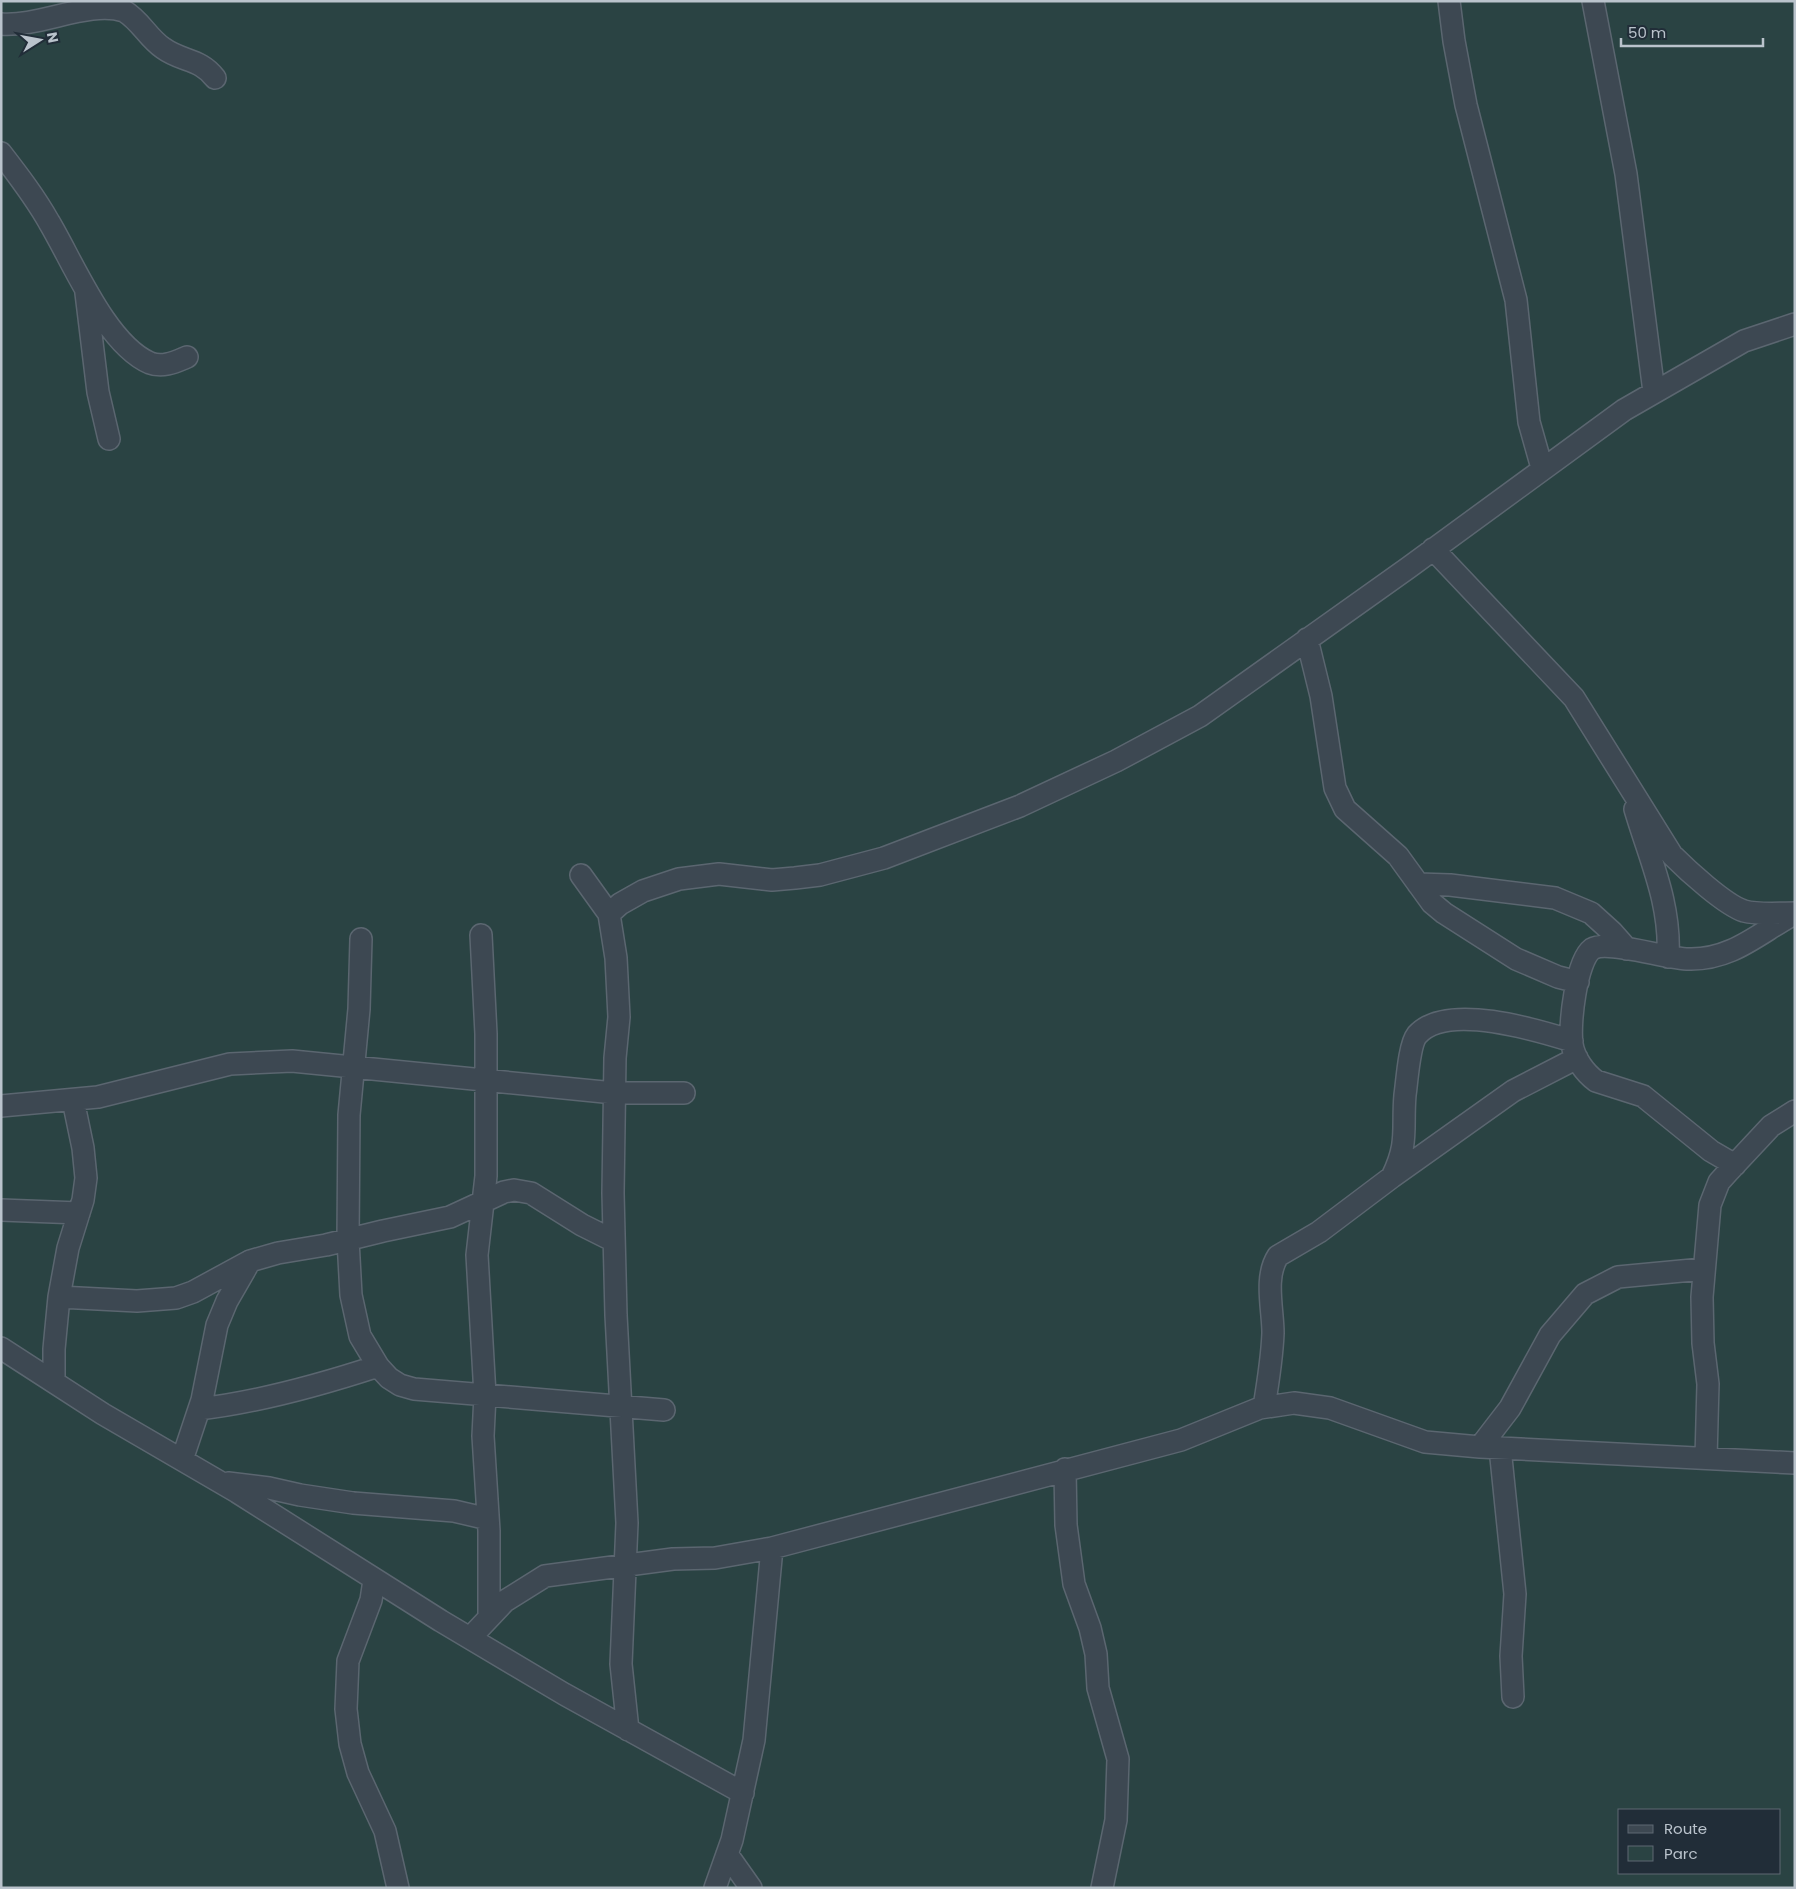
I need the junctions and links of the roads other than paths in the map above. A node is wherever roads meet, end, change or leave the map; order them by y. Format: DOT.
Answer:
graph roads {
  1 [pos="1449,1"];
  2 [pos="1593,1"];
  3 [pos="1,24"];
  4 [pos="215,78"];
  5 [pos="1,153"];
  6 [pos="86,290"];
  7 [pos="1795,324"];
  8 [pos="187,358"];
  9 [pos="1654,392"];
  10 [pos="110,439"];
  11 [pos="1542,468"];
  12 [pos="1433,549"];
  13 [pos="1307,639"];
  14 [pos="1626,780"];
  15 [pos="581,875"];
  16 [pos="1418,884"];
  17 [pos="609,914"];
  18 [pos="1795,914"];
  19 [pos="481,936"];
  20 [pos="361,939"];
  21 [pos="1627,949"];
  22 [pos="1668,957"];
  23 [pos="1578,982"];
  24 [pos="1574,1050"];
  25 [pos="354,1067"];
  26 [pos="486,1079"];
  27 [pos="614,1092"];
  28 [pos="684,1094"];
  29 [pos="72,1100"];
  30 [pos="1,1106"];
  31 [pos="1795,1111"];
  32 [pos="1734,1165"];
  33 [pos="1392,1176"];
  34 [pos="484,1202"];
  35 [pos="1,1210"];
  36 [pos="79,1213"];
  37 [pos="348,1240"];
  38 [pos="614,1241"];
  39 [pos="250,1261"];
  40 [pos="1703,1269"];
  41 [pos="59,1297"];
  42 [pos="1,1348"];
  43 [pos="378,1366"];
  44 [pos="54,1382"];
  45 [pos="484,1395"];
  46 [pos="621,1406"];
  47 [pos="1264,1407"];
  48 [pos="199,1409"];
  49 [pos="664,1410"];
  50 [pos="1490,1447"];
  51 [pos="1706,1458"];
  52 [pos="182,1460"];
  53 [pos="1795,1463"];
  54 [pos="1065,1469"];
  55 [pos="220,1482"];
  56 [pos="488,1519"];
  57 [pos="772,1548"];
  58 [pos="626,1565"];
  59 [pos="374,1580"];
  60 [pos="489,1616"];
  61 [pos="470,1638"];
  62 [pos="1513,1697"];
  63 [pos="628,1730"];
  64 [pos="743,1793"];
  65 [pos="727,1854"];
  66 [pos="398,1888"];
  67 [pos="715,1888"];
  68 [pos="751,1888"];
  69 [pos="1102,1888"];
  1 -- 11 [label="street"];
  2 -- 9 [label="street"];
  3 -- 4 [label="street"];
  5 -- 6 [label="street"];
  6 -- 8 [label="street"];
  6 -- 10 [label="street"];
  7 -- 9 [label="street"];
  9 -- 11 [label="street"];
  11 -- 12 [label="street"];
  12 -- 13 [label="street"];
  12 -- 14 [label="street"];
  13 -- 16 [label="street"];
  13 -- 17 [label="street"];
  14 -- 18 [label="street"];
  14 -- 22 [label="street"];
  15 -- 17 [label="street"];
  16 -- 21 [label="street"];
  16 -- 23 [label="street"];
  17 -- 27 [label="street"];
  18 -- 22 [label="street"];
  19 -- 26 [label="street"];
  20 -- 25 [label="street"];
  21 -- 22 [label="street"];
  21 -- 23 [label="street"];
  23 -- 24 [label="street"];
  24 -- 32 [label="street"];
  24 -- 33 [label="street"];
  24 -- 33 [label="street"];
  25 -- 26 [label="street"];
  25 -- 29 [label="street"];
  25 -- 37 [label="street"];
  26 -- 27 [label="street"];
  26 -- 34 [label="street"];
  27 -- 28 [label="street"];
  27 -- 38 [label="street"];
  29 -- 30 [label="street"];
  29 -- 36 [label="street"];
  31 -- 32 [label="street"];
  32 -- 40 [label="street"];
  33 -- 47 [label="street"];
  34 -- 37 [label="street"];
  34 -- 38 [label="street"];
  34 -- 45 [label="street"];
  35 -- 36 [label="street"];
  36 -- 41 [label="street"];
  37 -- 39 [label="street"];
  37 -- 43 [label="street"];
  38 -- 46 [label="street"];
  39 -- 41 [label="street"];
  39 -- 48 [label="street"];
  40 -- 50 [label="street"];
  40 -- 51 [label="street"];
  41 -- 44 [label="street"];
  42 -- 44 [label="street"];
  43 -- 45 [label="street"];
  43 -- 48 [label="street"];
  44 -- 52 [label="street"];
  45 -- 46 [label="street"];
  45 -- 56 [label="street"];
  46 -- 49 [label="street"];
  46 -- 58 [label="street"];
  47 -- 50 [label="street"];
  47 -- 54 [label="street"];
  48 -- 52 [label="street"];
  50 -- 51 [label="street"];
  50 -- 62 [label="street"];
  51 -- 53 [label="street"];
  52 -- 55 [label="street"];
  54 -- 57 [label="street"];
  54 -- 69 [label="street"];
  55 -- 56 [label="street"];
  55 -- 59 [label="street"];
  56 -- 60 [label="street"];
  57 -- 58 [label="street"];
  57 -- 64 [label="street"];
  58 -- 60 [label="street"];
  58 -- 63 [label="street"];
  59 -- 61 [label="street"];
  59 -- 66 [label="street"];
  60 -- 61 [label="street"];
  61 -- 63 [label="street"];
  63 -- 64 [label="street"];
  64 -- 65 [label="street"];
  65 -- 67 [label="street"];
  65 -- 68 [label="street"];
}
